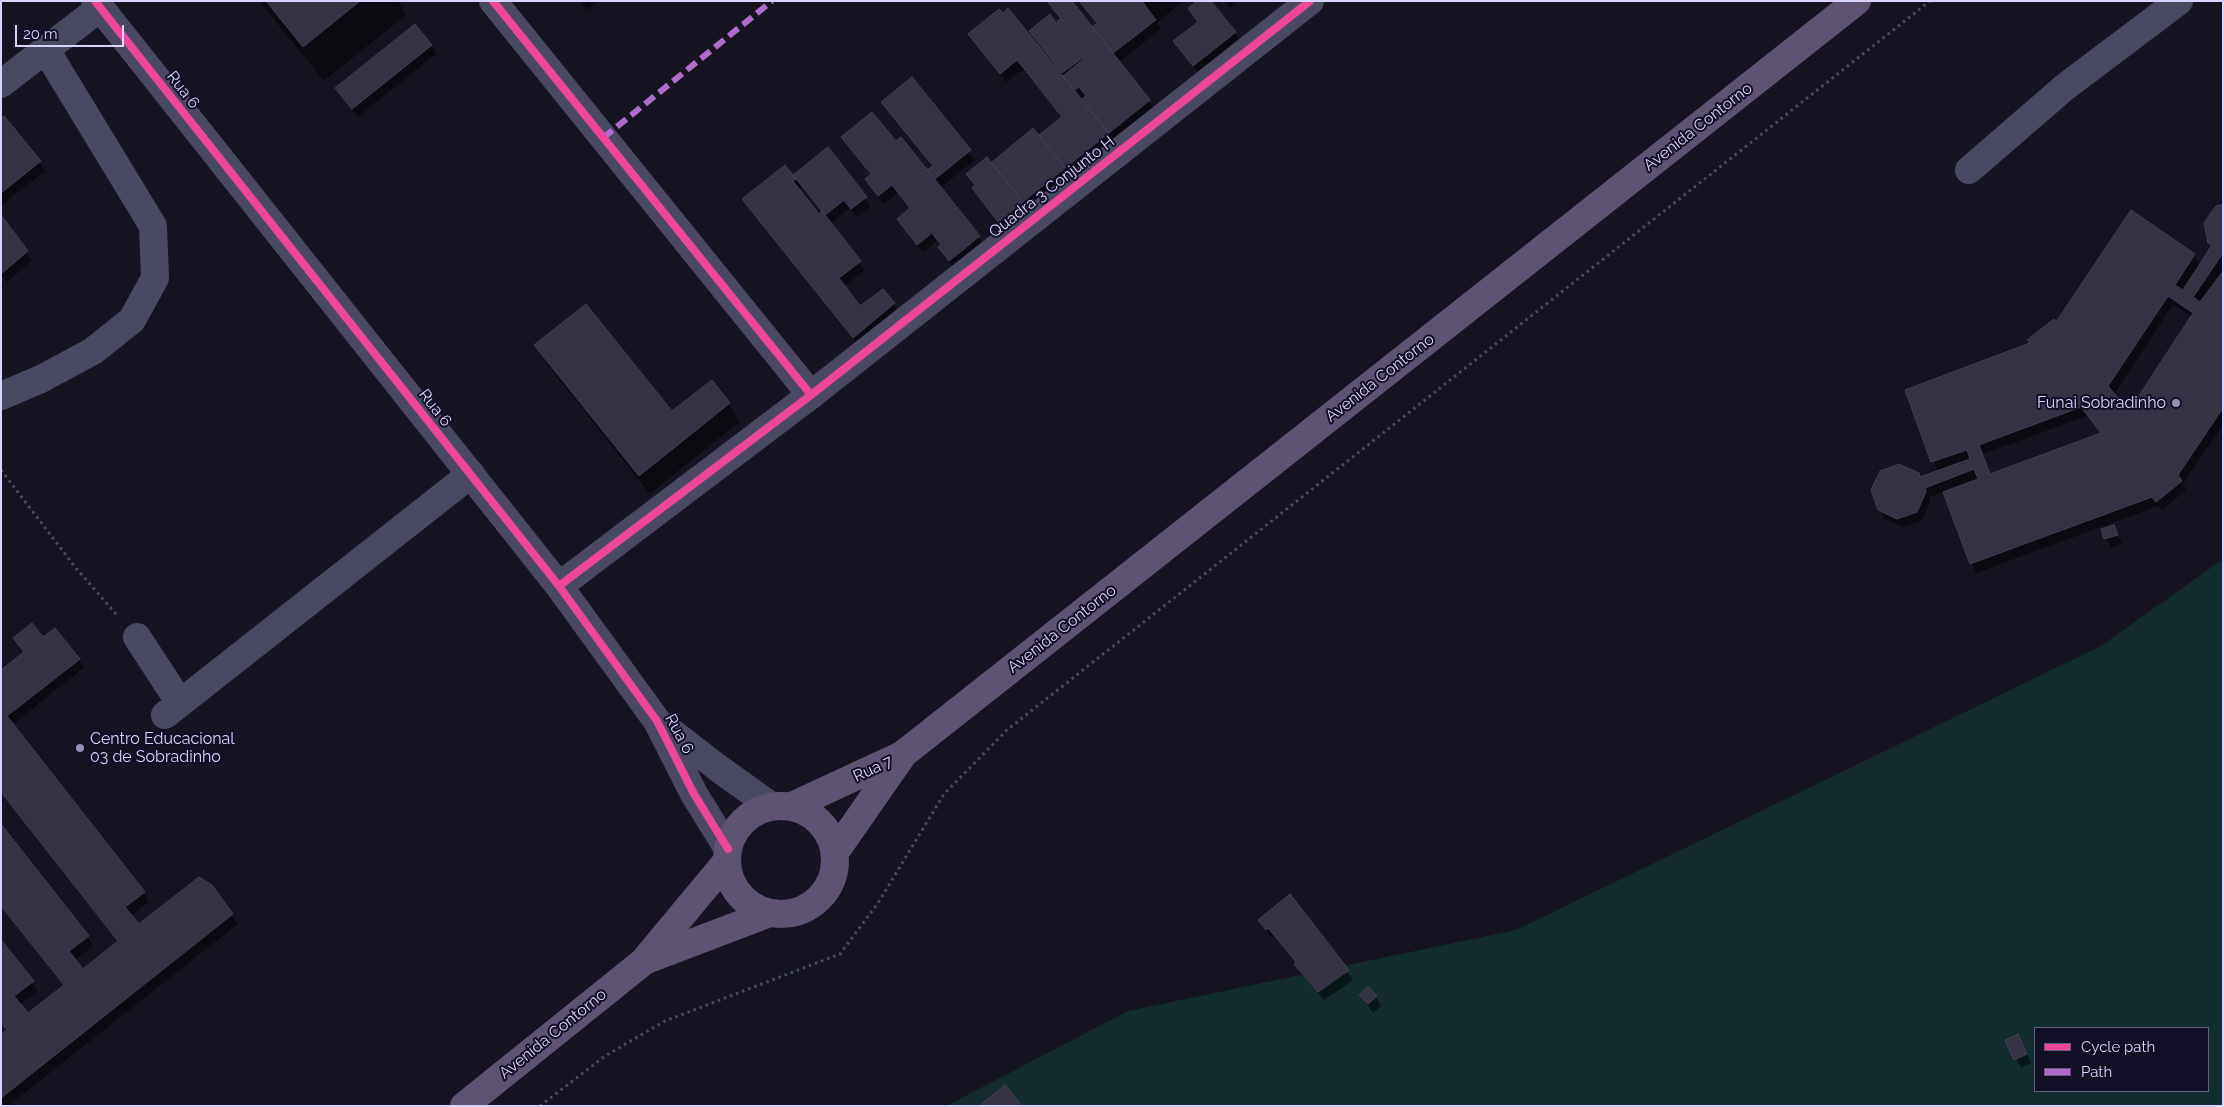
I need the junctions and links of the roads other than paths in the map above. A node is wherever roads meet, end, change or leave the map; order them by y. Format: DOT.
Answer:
graph roads {
  1 [pos="493,1"];
  2 [pos="1310,1"];
  3 [pos="1857,1"];
  4 [pos="2179,1"];
  5 [pos="98,4"];
  6 [pos="46,50"];
  7 [pos="1,84"];
  8 [pos="1969,170"];
  9 [pos="811,395"];
  10 [pos="1,396"];
  11 [pos="471,474"];
  12 [pos="559,586"];
  13 [pos="137,637"];
  14 [pos="658,721"];
  15 [pos="902,755"];
  16 [pos="782,806"];
  17 [pos="836,851"];
  18 [pos="727,855"];
  19 [pos="770,913"];
  20 [pos="643,962"];
  21 [pos="464,1106"];
  1 -- 9 [label="street"];
  2 -- 9 [label="street, Quadra 3 Conjunto H"];
  3 -- 15 [label="main road, Avenida Contorno"];
  4 -- 8 [label="street"];
  5 -- 6 [label="street"];
  5 -- 11 [label="street, Rua 6"];
  6 -- 7 [label="street"];
  6 -- 10 [label="street"];
  9 -- 12 [label="street, Quadra 3 Conjunto H"];
  11 -- 12 [label="street, Rua 6"];
  11 -- 13 [label="street"];
  12 -- 14 [label="street, Rua 6"];
  14 -- 16 [label="street, Rua 6"];
  14 -- 18 [label="street, Rua 6"];
  15 -- 16 [label="main road, Rua 7"];
  15 -- 17 [label="main road, Rua 7"];
  16 -- 17 [label="main road"];
  16 -- 18 [label="main road"];
  17 -- 19 [label="main road"];
  18 -- 19 [label="main road"];
  18 -- 20 [label="main road, Avenida Contorno"];
  19 -- 20 [label="main road, Avenida Contorno"];
  20 -- 21 [label="main road, Avenida Contorno"];
}
